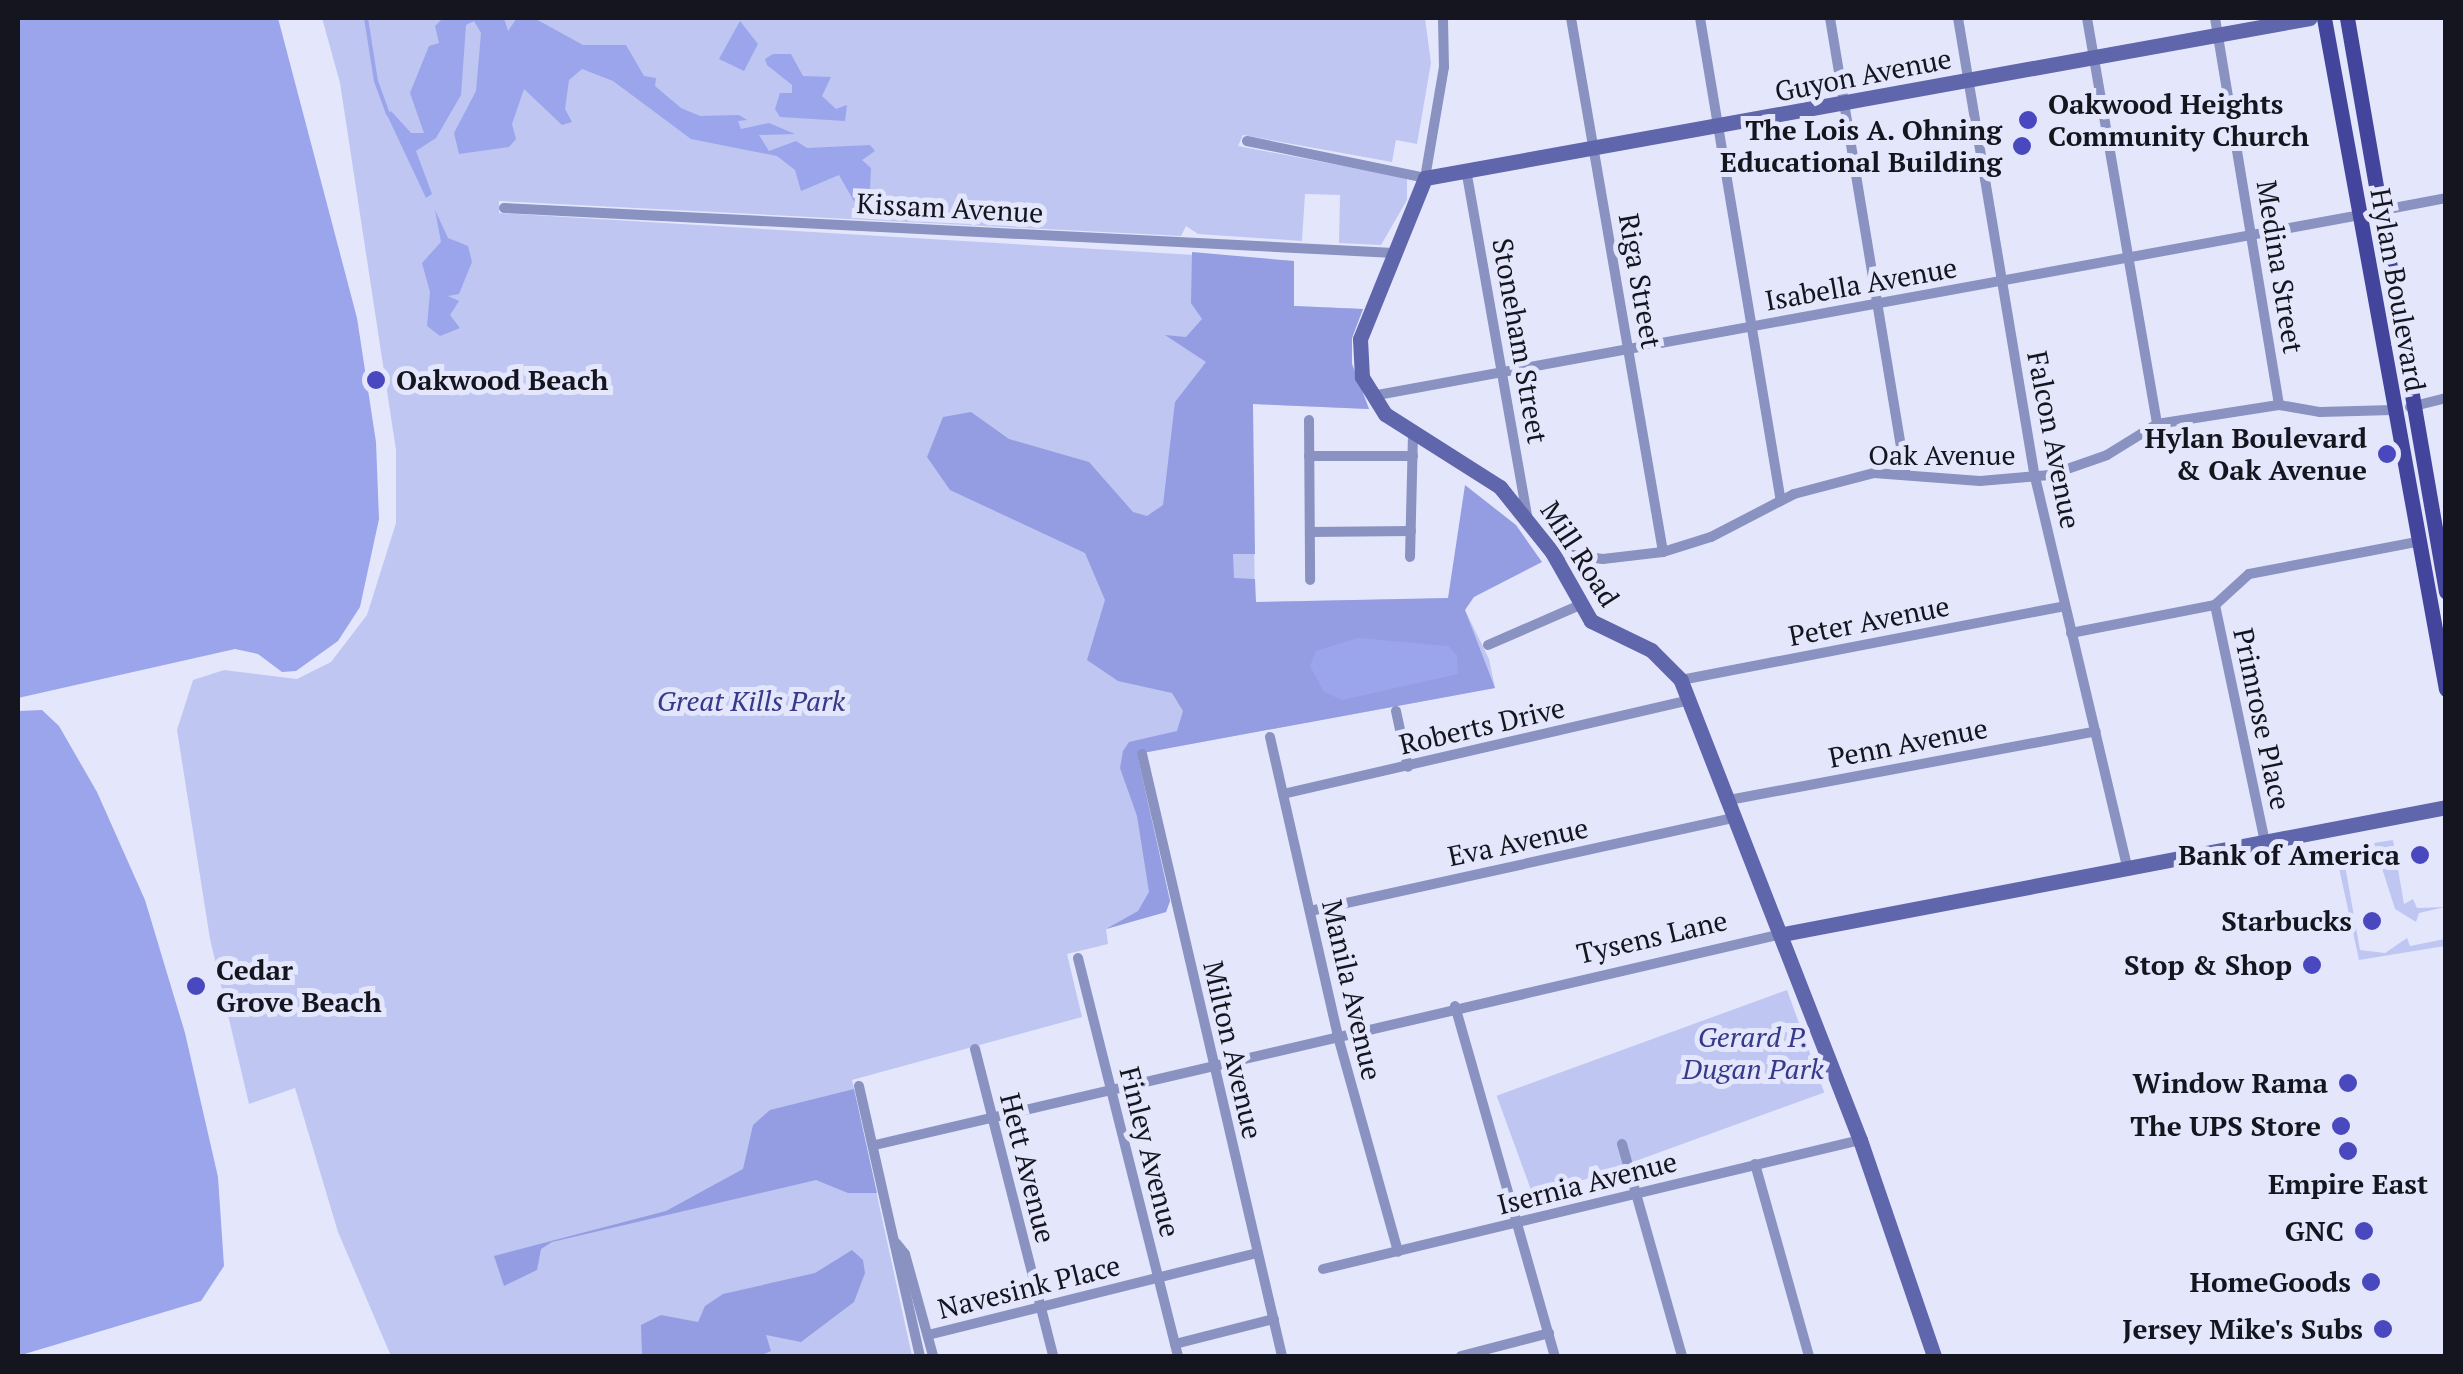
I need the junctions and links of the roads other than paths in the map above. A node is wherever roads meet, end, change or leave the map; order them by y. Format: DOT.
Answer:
graph roads {
  1 [pos="1443,18"];
  2 [pos="1571,18"];
  3 [pos="1700,18"];
  4 [pos="1830,18"];
  5 [pos="1958,18"];
  6 [pos="2087,18"];
  7 [pos="2310,18"];
  8 [pos="2324,18"];
  9 [pos="2346,18"];
  10 [pos="2217,26"];
  11 [pos="2093,58"];
  12 [pos="1970,81"];
  13 [pos="1843,104"];
  14 [pos="1719,128"];
  15 [pos="1247,142"];
  16 [pos="1595,150"];
  17 [pos="1467,174"];
  18 [pos="1424,178"];
  19 [pos="2446,198"];
  20 [pos="504,208"];
  21 [pos="2377,212"];
  22 [pos="2360,215"];
  23 [pos="2252,234"];
  24 [pos="1394,253"];
  25 [pos="2128,258"];
  26 [pos="2002,282"];
  27 [pos="1876,304"];
  28 [pos="1752,327"];
  29 [pos="1630,350"];
  30 [pos="1504,372"];
  31 [pos="1371,396"];
  32 [pos="2446,398"];
  33 [pos="2279,404"];
  34 [pos="2410,407"];
  35 [pos="2393,410"];
  36 [pos="1309,420"];
  37 [pos="2157,424"];
  38 [pos="1413,436"];
  39 [pos="1309,456"];
  40 [pos="1412,456"];
  41 [pos="1905,472"];
  42 [pos="2035,477"];
  43 [pos="1781,500"];
  44 [pos="1527,516"];
  45 [pos="1411,531"];
  46 [pos="1310,532"];
  47 [pos="2417,542"];
  48 [pos="2441,544"];
  49 [pos="1552,552"];
  50 [pos="1663,552"];
  51 [pos="1410,557"];
  52 [pos="1310,580"];
  53 [pos="2446,592"];
  54 [pos="2215,605"];
  55 [pos="1580,606"];
  56 [pos="2065,606"];
  57 [pos="2072,633"];
  58 [pos="1488,645"];
  59 [pos="1681,680"];
  60 [pos="2446,689"];
  61 [pos="1690,700"];
  62 [pos="1396,710"];
  63 [pos="2096,731"];
  64 [pos="1270,737"];
  65 [pos="1142,754"];
  66 [pos="1408,766"];
  67 [pos="1284,794"];
  68 [pos="1729,800"];
  69 [pos="2446,807"];
  70 [pos="1736,817"];
  71 [pos="2264,842"];
  72 [pos="2128,867"];
  73 [pos="1310,911"];
  74 [pos="1783,934"];
  75 [pos="1078,958"];
  76 [pos="1455,1006"];
  77 [pos="1337,1033"];
  78 [pos="975,1049"];
  79 [pos="1212,1063"];
  80 [pos="859,1086"];
  81 [pos="1110,1086"];
  82 [pos="992,1116"];
  83 [pos="1860,1140"];
  84 [pos="875,1144"];
  85 [pos="1622,1144"];
  86 [pos="1755,1164"];
  87 [pos="1636,1195"];
  88 [pos="1518,1224"];
  89 [pos="896,1243"];
  90 [pos="1398,1252"];
  91 [pos="1257,1253"];
  92 [pos="1323,1269"];
  93 [pos="1158,1278"];
  94 [pos="1040,1307"];
  95 [pos="1274,1320"];
  96 [pos="1548,1333"];
  97 [pos="928,1335"];
  98 [pos="1175,1344"];
  99 [pos="920,1356"];
  100 [pos="932,1356"];
  101 [pos="1053,1356"];
  102 [pos="1178,1356"];
  103 [pos="1282,1356"];
  104 [pos="1460,1356"];
  105 [pos="1555,1356"];
  106 [pos="1682,1356"];
  107 [pos="1809,1356"];
  108 [pos="1934,1356"];
  1 -- 18 [label="street"];
  2 -- 16 [label="street, Riga Street"];
  3 -- 14 [label="street"];
  4 -- 13 [label="street"];
  5 -- 12 [label="street, Falcon Avenue"];
  6 -- 11 [label="street"];
  7 -- 10 [label="street, Guyon Avenue"];
  8 -- 22 [label="main road, Hylan Boulevard"];
  9 -- 21 [label="main road, Hylan Boulevard"];
  10 -- 11 [label="street, Guyon Avenue"];
  10 -- 23 [label="street, Medina Street"];
  11 -- 12 [label="street, Guyon Avenue"];
  11 -- 25 [label="street"];
  12 -- 13 [label="street, Guyon Avenue"];
  12 -- 26 [label="street, Falcon Avenue"];
  13 -- 14 [label="street, Guyon Avenue"];
  13 -- 27 [label="street"];
  14 -- 16 [label="street, Guyon Avenue"];
  14 -- 28 [label="street"];
  15 -- 18 [label="street"];
  16 -- 17 [label="street, Guyon Avenue"];
  16 -- 29 [label="street, Riga Street"];
  17 -- 18 [label="street, Guyon Avenue"];
  17 -- 30 [label="street, Stoneham Street"];
  18 -- 24 [label="street"];
  19 -- 21 [label="street"];
  20 -- 24 [label="street, Kissam Avenue"];
  21 -- 34 [label="main road, Hylan Boulevard"];
  22 -- 23 [label="street, Isabella Avenue"];
  22 -- 35 [label="main road, Hylan Boulevard"];
  23 -- 25 [label="street, Isabella Avenue"];
  23 -- 33 [label="street, Medina Street"];
  24 -- 31 [label="street"];
  25 -- 26 [label="street, Isabella Avenue"];
  25 -- 37 [label="street"];
  26 -- 27 [label="street, Isabella Avenue"];
  26 -- 42 [label="street, Falcon Avenue"];
  27 -- 28 [label="street, Isabella Avenue"];
  27 -- 41 [label="street"];
  28 -- 29 [label="street, Isabella Avenue"];
  28 -- 43 [label="street"];
  29 -- 30 [label="street, Isabella Avenue"];
  29 -- 50 [label="street, Riga Street"];
  30 -- 31 [label="street, Isabella Avenue"];
  30 -- 44 [label="street, Stoneham Street"];
  31 -- 38 [label="street, Mill Road"];
  32 -- 34 [label="street"];
  33 -- 35 [label="street, Oak Avenue"];
  33 -- 37 [label="street, Oak Avenue"];
  34 -- 48 [label="main road, Hylan Boulevard"];
  35 -- 47 [label="main road, Hylan Boulevard"];
  36 -- 39 [label="street"];
  37 -- 42 [label="street, Oak Avenue"];
  38 -- 40 [label="street"];
  38 -- 44 [label="street, Mill Road"];
  39 -- 40 [label="street"];
  39 -- 46 [label="street"];
  40 -- 45 [label="street"];
  41 -- 42 [label="street, Oak Avenue"];
  41 -- 43 [label="street, Oak Avenue"];
  42 -- 56 [label="street, Falcon Avenue"];
  43 -- 50 [label="street, Oak Avenue"];
  44 -- 49 [label="street, Mill Road"];
  45 -- 46 [label="street"];
  45 -- 51 [label="street"];
  46 -- 52 [label="street"];
  47 -- 54 [label="street"];
  47 -- 60 [label="main road, Hylan Boulevard"];
  48 -- 53 [label="main road, Hylan Boulevard"];
  49 -- 50 [label="street, Oak Avenue"];
  49 -- 55 [label="street, Mill Road"];
  54 -- 57 [label="street"];
  54 -- 71 [label="street, Primrose Place"];
  55 -- 58 [label="street"];
  55 -- 59 [label="street, Mill Road"];
  56 -- 57 [label="street, Falcon Avenue"];
  56 -- 59 [label="street, Peter Avenue"];
  57 -- 63 [label="street, Falcon Avenue"];
  59 -- 61 [label="street, Mill Road"];
  61 -- 66 [label="street, Roberts Drive"];
  61 -- 68 [label="street, Mill Road"];
  62 -- 66 [label="street"];
  63 -- 68 [label="street, Penn Avenue"];
  63 -- 72 [label="street, Falcon Avenue"];
  64 -- 67 [label="street, Manila Avenue"];
  65 -- 79 [label="street, Milton Avenue"];
  66 -- 67 [label="street, Roberts Drive"];
  67 -- 73 [label="street, Manila Avenue"];
  68 -- 70 [label="street, Mill Road"];
  69 -- 71 [label="street, Tysens Lane"];
  70 -- 73 [label="street, Eva Avenue"];
  70 -- 74 [label="street, Mill Road"];
  71 -- 72 [label="street, Tysens Lane"];
  72 -- 74 [label="street, Tysens Lane"];
  73 -- 77 [label="street, Manila Avenue"];
  74 -- 76 [label="street, Tysens Lane"];
  74 -- 83 [label="street, Mill Road"];
  75 -- 81 [label="street, Finley Avenue"];
  76 -- 77 [label="street, Tysens Lane"];
  76 -- 88 [label="street"];
  77 -- 79 [label="street, Tysens Lane"];
  77 -- 90 [label="street, Manila Avenue"];
  78 -- 82 [label="street, Hett Avenue"];
  79 -- 81 [label="street, Tysens Lane"];
  79 -- 91 [label="street, Milton Avenue"];
  80 -- 84 [label="street"];
  81 -- 82 [label="street, Tysens Lane"];
  81 -- 93 [label="street, Finley Avenue"];
  82 -- 84 [label="street, Tysens Lane"];
  82 -- 94 [label="street, Hett Avenue"];
  83 -- 86 [label="street, Isernia Avenue"];
  83 -- 108 [label="street, Mill Road"];
  84 -- 89 [label="street"];
  85 -- 87 [label="street"];
  86 -- 87 [label="street, Isernia Avenue"];
  86 -- 107 [label="street"];
  87 -- 88 [label="street, Isernia Avenue"];
  87 -- 106 [label="street"];
  88 -- 90 [label="street, Isernia Avenue"];
  88 -- 96 [label="street"];
  89 -- 97 [label="street"];
  89 -- 99 [label="street"];
  90 -- 92 [label="street, Isernia Avenue"];
  91 -- 93 [label="street, Navesink Place"];
  91 -- 95 [label="street, Milton Avenue"];
  93 -- 94 [label="street, Navesink Place"];
  93 -- 98 [label="street, Finley Avenue"];
  94 -- 97 [label="street, Navesink Place"];
  94 -- 101 [label="street, Hett Avenue"];
  95 -- 98 [label="street"];
  95 -- 103 [label="street, Milton Avenue"];
  96 -- 104 [label="street"];
  96 -- 105 [label="street"];
  97 -- 100 [label="street"];
  98 -- 102 [label="street, Finley Avenue"];
}
